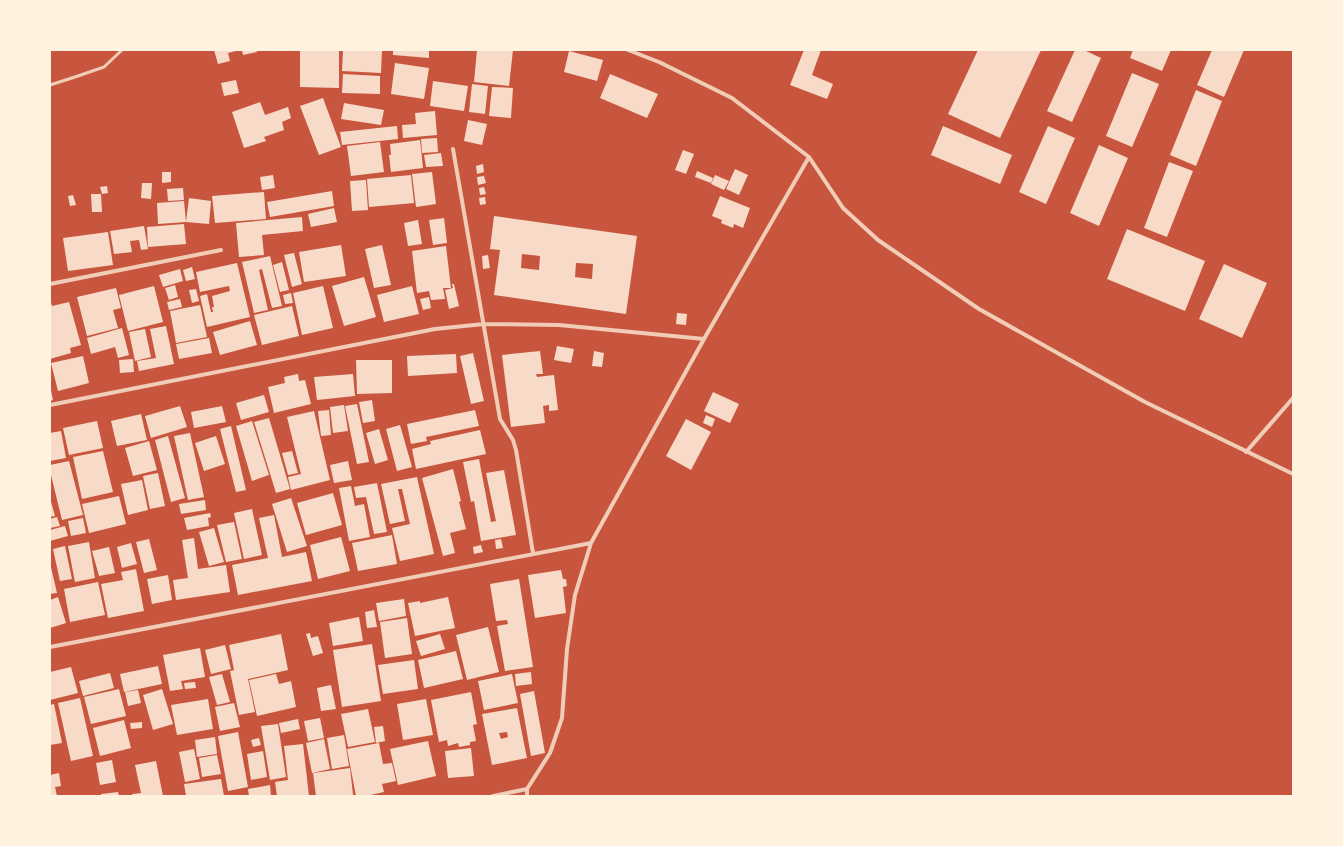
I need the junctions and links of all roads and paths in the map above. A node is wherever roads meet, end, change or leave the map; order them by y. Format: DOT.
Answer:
graph roads {
  1 [pos="122,50"];
  2 [pos="628,50"];
  3 [pos="50,84"];
  4 [pos="453,149"];
  5 [pos="809,157"];
  6 [pos="221,250"];
  7 [pos="50,284"];
  8 [pos="484,324"];
  9 [pos="704,339"];
  10 [pos="1293,398"];
  11 [pos="50,405"];
  12 [pos="1246,452"];
  13 [pos="1293,474"];
  14 [pos="591,543"];
  15 [pos="533,553"];
  16 [pos="50,647"];
  17 [pos="527,789"];
  18 [pos="493,796"];
  19 [pos="527,796"];
  1 -- 3 [label="lane"];
  2 -- 5 [label="street"];
  4 -- 8 [label="street"];
  5 -- 9 [label="street"];
  5 -- 12 [label="street"];
  6 -- 7 [label="street"];
  8 -- 9 [label="street"];
  8 -- 11 [label="street"];
  8 -- 15 [label="street"];
  9 -- 14 [label="street"];
  10 -- 12 [label="street"];
  12 -- 13 [label="street"];
  14 -- 15 [label="street"];
  14 -- 17 [label="street"];
  15 -- 16 [label="street"];
  17 -- 18 [label="street"];
  17 -- 19 [label="street"];
}
